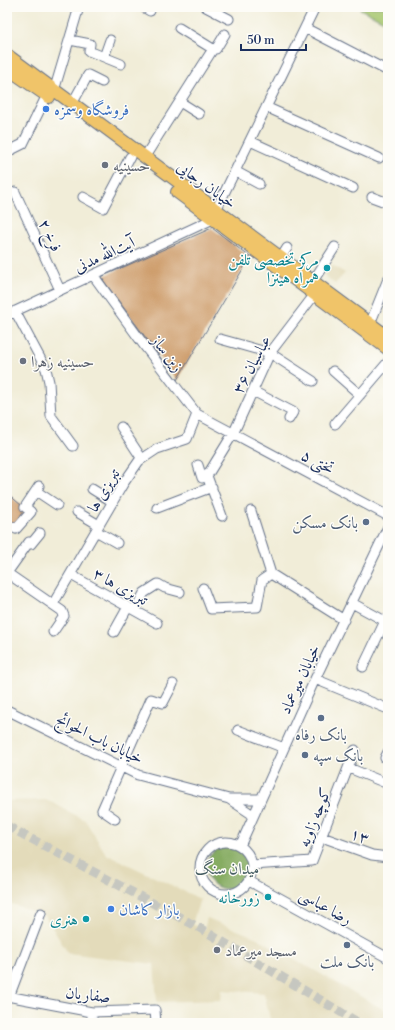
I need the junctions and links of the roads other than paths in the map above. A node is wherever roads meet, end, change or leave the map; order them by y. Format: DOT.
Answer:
graph roads {
  1 [pos="79,7"];
  2 [pos="206,7"];
  3 [pos="315,7"];
  4 [pos="226,14"];
  5 [pos="179,28"];
  6 [pos="305,28"];
  7 [pos="225,34"];
  8 [pos="70,40"];
  9 [pos="110,40"];
  10 [pos="213,49"];
  11 [pos="7,55"];
  12 [pos="104,57"];
  13 [pos="121,64"];
  14 [pos="7,68"];
  15 [pos="388,70"];
  16 [pos="102,82"];
  17 [pos="50,93"];
  18 [pos="180,102"];
  19 [pos="72,104"];
  20 [pos="266,107"];
  21 [pos="199,114"];
  22 [pos="250,141"];
  23 [pos="7,152"];
  24 [pos="130,157"];
  25 [pos="144,158"];
  26 [pos="379,158"];
  27 [pos="235,171"];
  28 [pos="259,184"];
  29 [pos="353,188"];
  30 [pos="15,192"];
  31 [pos="84,197"];
  32 [pos="372,197"];
  33 [pos="388,203"];
  34 [pos="215,214"];
  35 [pos="335,247"];
  36 [pos="94,275"];
  37 [pos="388,279"];
  38 [pos="313,281"];
  39 [pos="60,290"];
  40 [pos="315,294"];
  41 [pos="11,313"];
  42 [pos="370,324"];
  43 [pos="388,337"];
  44 [pos="220,339"];
  45 [pos="388,349"];
  46 [pos="270,353"];
  47 [pos="388,362"];
  48 [pos="333,371"];
  49 [pos="313,381"];
  50 [pos="253,391"];
  51 [pos="360,395"];
  52 [pos="197,414"];
  53 [pos="291,416"];
  54 [pos="335,424"];
  55 [pos="121,427"];
  56 [pos="234,432"];
  57 [pos="73,446"];
  58 [pos="142,459"];
  59 [pos="198,465"];
  60 [pos="207,476"];
  61 [pos="212,487"];
  62 [pos="92,489"];
  63 [pos="113,502"];
  64 [pos="57,505"];
  65 [pos="157,508"];
  66 [pos="251,511"];
  67 [pos="77,512"];
  68 [pos="222,516"];
  69 [pos="388,516"];
  70 [pos="7,524"];
  71 [pos="388,527"];
  72 [pos="98,528"];
  73 [pos="40,534"];
  74 [pos="117,543"];
  75 [pos="7,573"];
  76 [pos="271,574"];
  77 [pos="71,575"];
  78 [pos="203,588"];
  79 [pos="180,592"];
  80 [pos="352,603"];
  81 [pos="54,604"];
  82 [pos="131,609"];
  83 [pos="344,620"];
  84 [pos="157,623"];
  85 [pos="53,632"];
  86 [pos="114,632"];
  87 [pos="363,667"];
  88 [pos="315,679"];
  89 [pos="173,684"];
  90 [pos="388,708"];
  91 [pos="7,710"];
  92 [pos="238,730"];
  93 [pos="284,748"];
  94 [pos="355,750"];
  95 [pos="121,768"];
  96 [pos="349,768"];
  97 [pos="388,784"];
  98 [pos="229,799"];
  99 [pos="261,799"];
  100 [pos="253,815"];
  101 [pos="115,819"];
  102 [pos="322,837"];
  103 [pos="240,846"];
  104 [pos="388,856"];
  105 [pos="252,865"];
  106 [pos="249,881"];
  107 [pos="41,913"];
  108 [pos="388,958"];
  109 [pos="8,996"];
  110 [pos="92,1012"];
  111 [pos="92,1023"];
  112 [pos="156,1023"];
  1 -- 8 [label="street"];
  2 -- 4 [label="street"];
  3 -- 6 [label="street"];
  5 -- 10 [label="street"];
  6 -- 15 [label="street"];
  6 -- 20 [label="street"];
  7 -- 10 [label="street"];
  8 -- 12 [label="street"];
  8 -- 17 [label="street"];
  9 -- 12 [label="street"];
  10 -- 18 [label="street"];
  11 -- 17 [label="main road, خیابان رجایی"];
  12 -- 13 [label="street"];
  14 -- 17 [label="main road, خیابان رجایی"];
  16 -- 19 [label="street"];
  17 -- 19 [label="main road, خیابان رجایی"];
  17 -- 23 [label="street"];
  17 -- 24 [label="main road, خیابان رجایی"];
  18 -- 21 [label="street"];
  18 -- 25 [label="street"];
  19 -- 25 [label="main road, خیابان رجایی"];
  20 -- 22 [label="street"];
  20 -- 26 [label="street"];
  22 -- 27 [label="street"];
  22 -- 29 [label="street"];
  24 -- 31 [label="street"];
  24 -- 34 [label="main road, خیابان رجایی"];
  25 -- 34 [label="main road, خیابان رجایی"];
  27 -- 28 [label="street"];
  27 -- 34 [label="street"];
  30 -- 39 [label="street, فرخ ۲"];
  32 -- 33 [label="street"];
  34 -- 36 [label="street, آیت‌الله مدنی"];
  34 -- 38 [label="main road, خیابان رجایی"];
  34 -- 40 [label="main road, خیابان رجایی"];
  35 -- 38 [label="street"];
  36 -- 39 [label="street, آیت‌الله مدنی"];
  36 -- 52 [label="street, زین ساز"];
  37 -- 42 [label="street"];
  38 -- 42 [label="main road, خیابان رجایی"];
  39 -- 41 [label="street, آیت‌الله مدنی"];
  40 -- 45 [label="main road, خیابان رجایی"];
  40 -- 46 [label="street, عباسیان ۳۶"];
  41 -- 57 [label="street"];
  42 -- 43 [label="main road, خیابان رجایی"];
  44 -- 46 [label="street"];
  46 -- 49 [label="street"];
  46 -- 50 [label="street, عباسیان ۳۶"];
  47 -- 51 [label="street"];
  48 -- 51 [label="street"];
  50 -- 53 [label="street"];
  50 -- 56 [label="street, عباسیان ۳۶"];
  51 -- 54 [label="street"];
  52 -- 56 [label="street, زین ساز"];
  52 -- 58 [label="street, تبریزی ها"];
  55 -- 58 [label="street"];
  56 -- 60 [label="street, عباسیان ۳۶"];
  56 -- 69 [label="street, تختی ۵"];
  58 -- 63 [label="street, تبریزی ها"];
  59 -- 60 [label="street"];
  60 -- 61 [label="street"];
  61 -- 65 [label="street"];
  61 -- 68 [label="street"];
  62 -- 63 [label="street"];
  63 -- 72 [label="street, تبریزی ها"];
  64 -- 70 [label="street"];
  66 -- 76 [label="street"];
  67 -- 72 [label="street"];
  71 -- 80 [label="street, خیابان میرعماد"];
  72 -- 74 [label="street"];
  72 -- 77 [label="street, تبریزی ها"];
  73 -- 75 [label="street"];
  75 -- 81 [label="street"];
  76 -- 78 [label="street"];
  76 -- 83 [label="street"];
  77 -- 81 [label="street, تبریزی ها"];
  77 -- 82 [label="street, تبریزی ها ۳"];
  79 -- 82 [label="street"];
  80 -- 83 [label="street, خیابان میرعماد"];
  80 -- 87 [label="street"];
  81 -- 85 [label="street"];
  82 -- 84 [label="street, تبریزی ها ۳"];
  82 -- 86 [label="street"];
  83 -- 88 [label="street, خیابان میرعماد"];
  88 -- 90 [label="street"];
  88 -- 93 [label="street, خیابان میرعماد"];
  89 -- 95 [label="street"];
  91 -- 95 [label="street, خیابان باب الحوائج"];
  92 -- 93 [label="street"];
  93 -- 99 [label="street, خیابان میرعماد"];
  94 -- 96 [label="street, کوچه زاویه"];
  95 -- 98 [label="street, خیابان باب الحوائج"];
  95 -- 101 [label="street"];
  96 -- 97 [label="street"];
  96 -- 102 [label="street, کوچه زاویه"];
  98 -- 99 [label="street"];
  98 -- 100 [label="street"];
  99 -- 100 [label="street, خیابان میرعماد"];
  100 -- 103 [label="street, خیابان میرعماد"];
  102 -- 104 [label="street, ۱۳"];
  102 -- 105 [label="street, کوچه زاویه"];
  103 -- 105 [label="street"];
  103 -- 106 [label="street"];
  105 -- 106 [label="street"];
  106 -- 108 [label="street, رضا عباسی"];
  107 -- 109 [label="street"];
  109 -- 110 [label="street, صفاریان"];
  110 -- 111 [label="street"];
  110 -- 112 [label="street, صفاریان"];
}
